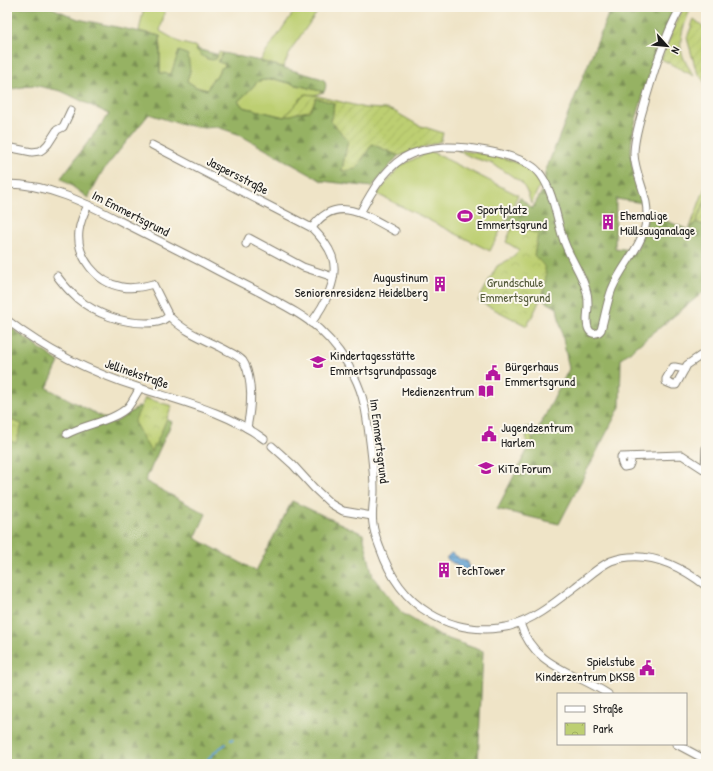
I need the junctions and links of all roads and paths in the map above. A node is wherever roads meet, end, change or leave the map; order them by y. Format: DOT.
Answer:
graph roads {
  1 [pos="680,7"];
  2 [pos="72,110"];
  3 [pos="152,145"];
  4 [pos="7,147"];
  5 [pos="7,184"];
  6 [pos="85,203"];
  7 [pos="360,213"];
  8 [pos="312,228"];
  9 [pos="395,231"];
  10 [pos="246,244"];
  11 [pos="57,276"];
  12 [pos="333,277"];
  13 [pos="169,316"];
  14 [pos="7,320"];
  15 [pos="311,323"];
  16 [pos="706,352"];
  17 [pos="685,369"];
  18 [pos="140,388"];
  19 [pos="247,428"];
  20 [pos="67,434"];
  21 [pos="264,439"];
  22 [pos="272,446"];
  23 [pos="706,448"];
  24 [pos="629,457"];
  25 [pos="705,470"];
  26 [pos="372,516"];
  27 [pos="706,576"];
  28 [pos="703,584"];
  29 [pos="520,623"];
  30 [pos="606,693"];
  31 [pos="678,745"];
  32 [pos="706,760"];
  1 -- 7 [label="street"];
  2 -- 4 [label="street"];
  3 -- 8 [label="street, Jaspersstraße"];
  5 -- 6 [label="street, Im Emmertsgrund"];
  6 -- 13 [label="street"];
  6 -- 15 [label="street, Im Emmertsgrund"];
  7 -- 8 [label="street"];
  7 -- 9 [label="street"];
  8 -- 12 [label="street, Jaspersstraße"];
  10 -- 12 [label="street"];
  11 -- 13 [label="street"];
  12 -- 15 [label="street, Jaspersstraße"];
  13 -- 19 [label="street"];
  14 -- 18 [label="street, Jellinekstraße"];
  15 -- 26 [label="street, Im Emmertsgrund"];
  16 -- 17 [label="street"];
  18 -- 19 [label="street, Jellinekstraße"];
  18 -- 20 [label="street"];
  19 -- 21 [label="street, Jellinekstraße"];
  22 -- 26 [label="street"];
  23 -- 25 [label="street"];
  24 -- 25 [label="street"];
  26 -- 29 [label="street, Im Emmertsgrund"];
  27 -- 28 [label="street"];
  28 -- 29 [label="street, Im Emmertsgrund"];
  29 -- 30 [label="street"];
  31 -- 32 [label="street"];
}
